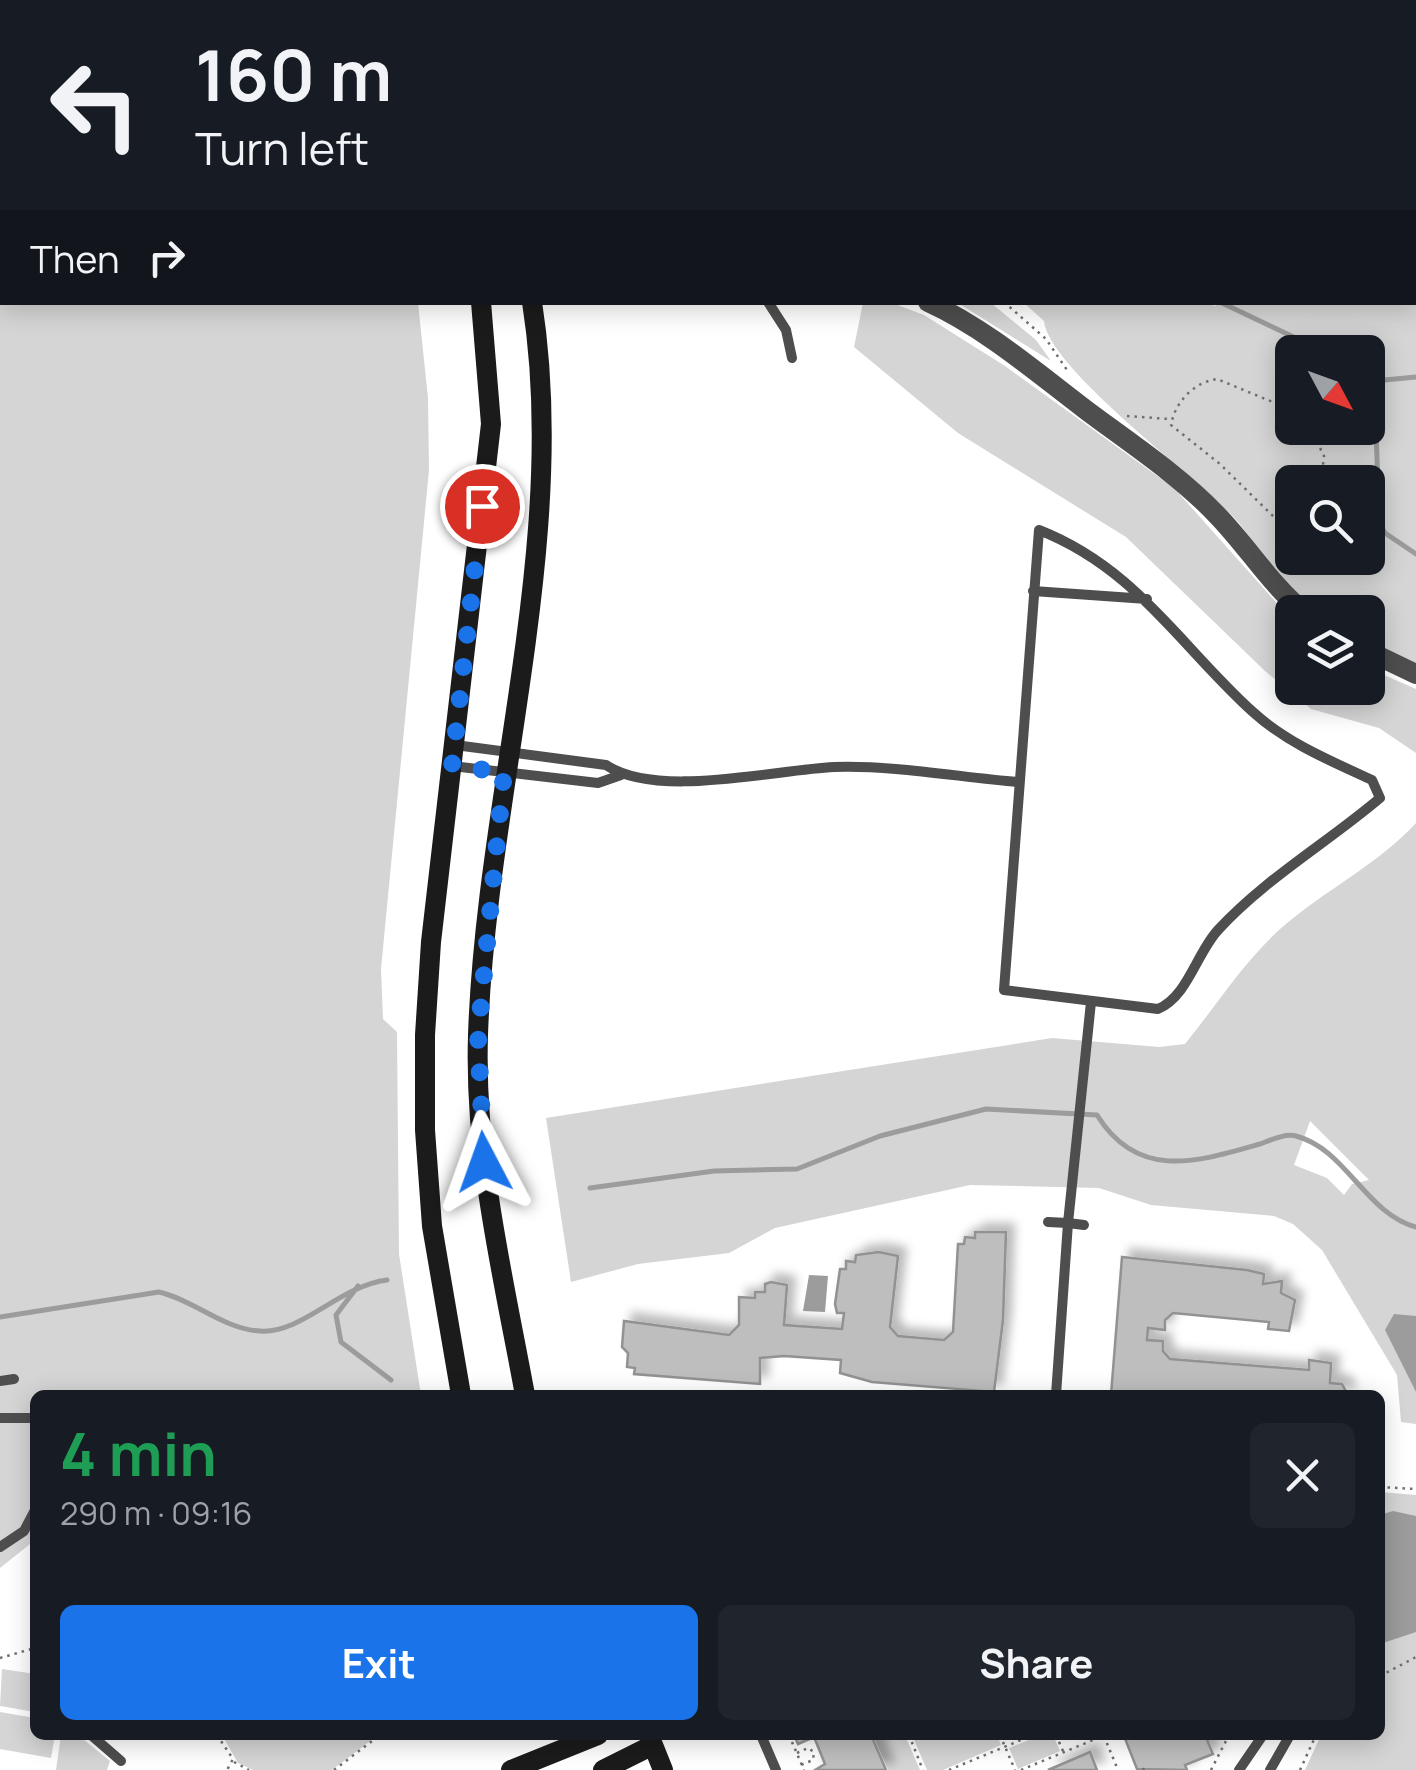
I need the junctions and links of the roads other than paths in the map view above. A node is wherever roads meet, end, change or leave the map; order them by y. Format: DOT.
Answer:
graph roads {
  1 [pos="481,305"];
  2 [pos="532,305"];
  3 [pos="770,305"];
  4 [pos="935,305"];
  5 [pos="792,358"];
  6 [pos="1033,591"];
  7 [pos="1285,595"];
  8 [pos="1148,600"];
  9 [pos="1385,659"];
  10 [pos="1416,674"];
  11 [pos="507,750"];
  12 [pos="454,755"];
  13 [pos="504,772"];
  14 [pos="621,775"];
  15 [pos="1018,782"];
  16 [pos="1091,1002"];
  17 [pos="1048,1222"];
  18 [pos="1068,1222"];
  19 [pos="1084,1225"];
  20 [pos="14,1378"];
  21 [pos="0,1382"];
  22 [pos="461,1390"];
  23 [pos="524,1390"];
  24 [pos="1056,1390"];
  25 [pos="0,1418"];
  26 [pos="30,1418"];
  27 [pos="30,1520"];
  28 [pos="0,1547"];
  29 [pos="97,1740"];
  30 [pos="581,1740"];
  31 [pos="589,1740"];
  32 [pos="651,1740"];
  33 [pos="763,1740"];
  34 [pos="1260,1740"];
  35 [pos="1287,1740"];
  36 [pos="121,1761"];
  37 [pos="510,1770"];
  38 [pos="601,1770"];
  39 [pos="663,1770"];
  40 [pos="776,1770"];
  41 [pos="1239,1770"];
  42 [pos="1270,1770"];
  1 -- 12 [label="main road"];
  2 -- 11 [label="main road"];
  3 -- 5 [label="lane"];
  4 -- 7 [label="street"];
  6 -- 8 [label="lane"];
  6 -- 8 [label="lane"];
  6 -- 15 [label="lane"];
  8 -- 16 [label="lane"];
  9 -- 10 [label="street"];
  11 -- 12 [label="lane"];
  11 -- 13 [label="main road"];
  11 -- 14 [label="lane"];
  12 -- 13 [label="lane"];
  12 -- 22 [label="main road"];
  13 -- 14 [label="lane"];
  13 -- 23 [label="main road"];
  14 -- 15 [label="lane"];
  15 -- 16 [label="lane"];
  16 -- 18 [label="lane"];
  17 -- 18 [label="lane"];
  18 -- 19 [label="lane"];
  18 -- 24 [label="lane"];
  20 -- 21 [label="lane"];
  25 -- 26 [label="lane"];
  27 -- 28 [label="lane"];
  29 -- 36 [label="lane"];
  30 -- 37 [label="main road"];
  31 -- 38 [label="main road"];
  32 -- 38 [label="main road"];
  32 -- 39 [label="main road"];
  33 -- 40 [label="lane"];
  34 -- 41 [label="lane"];
  35 -- 42 [label="lane"];
}
